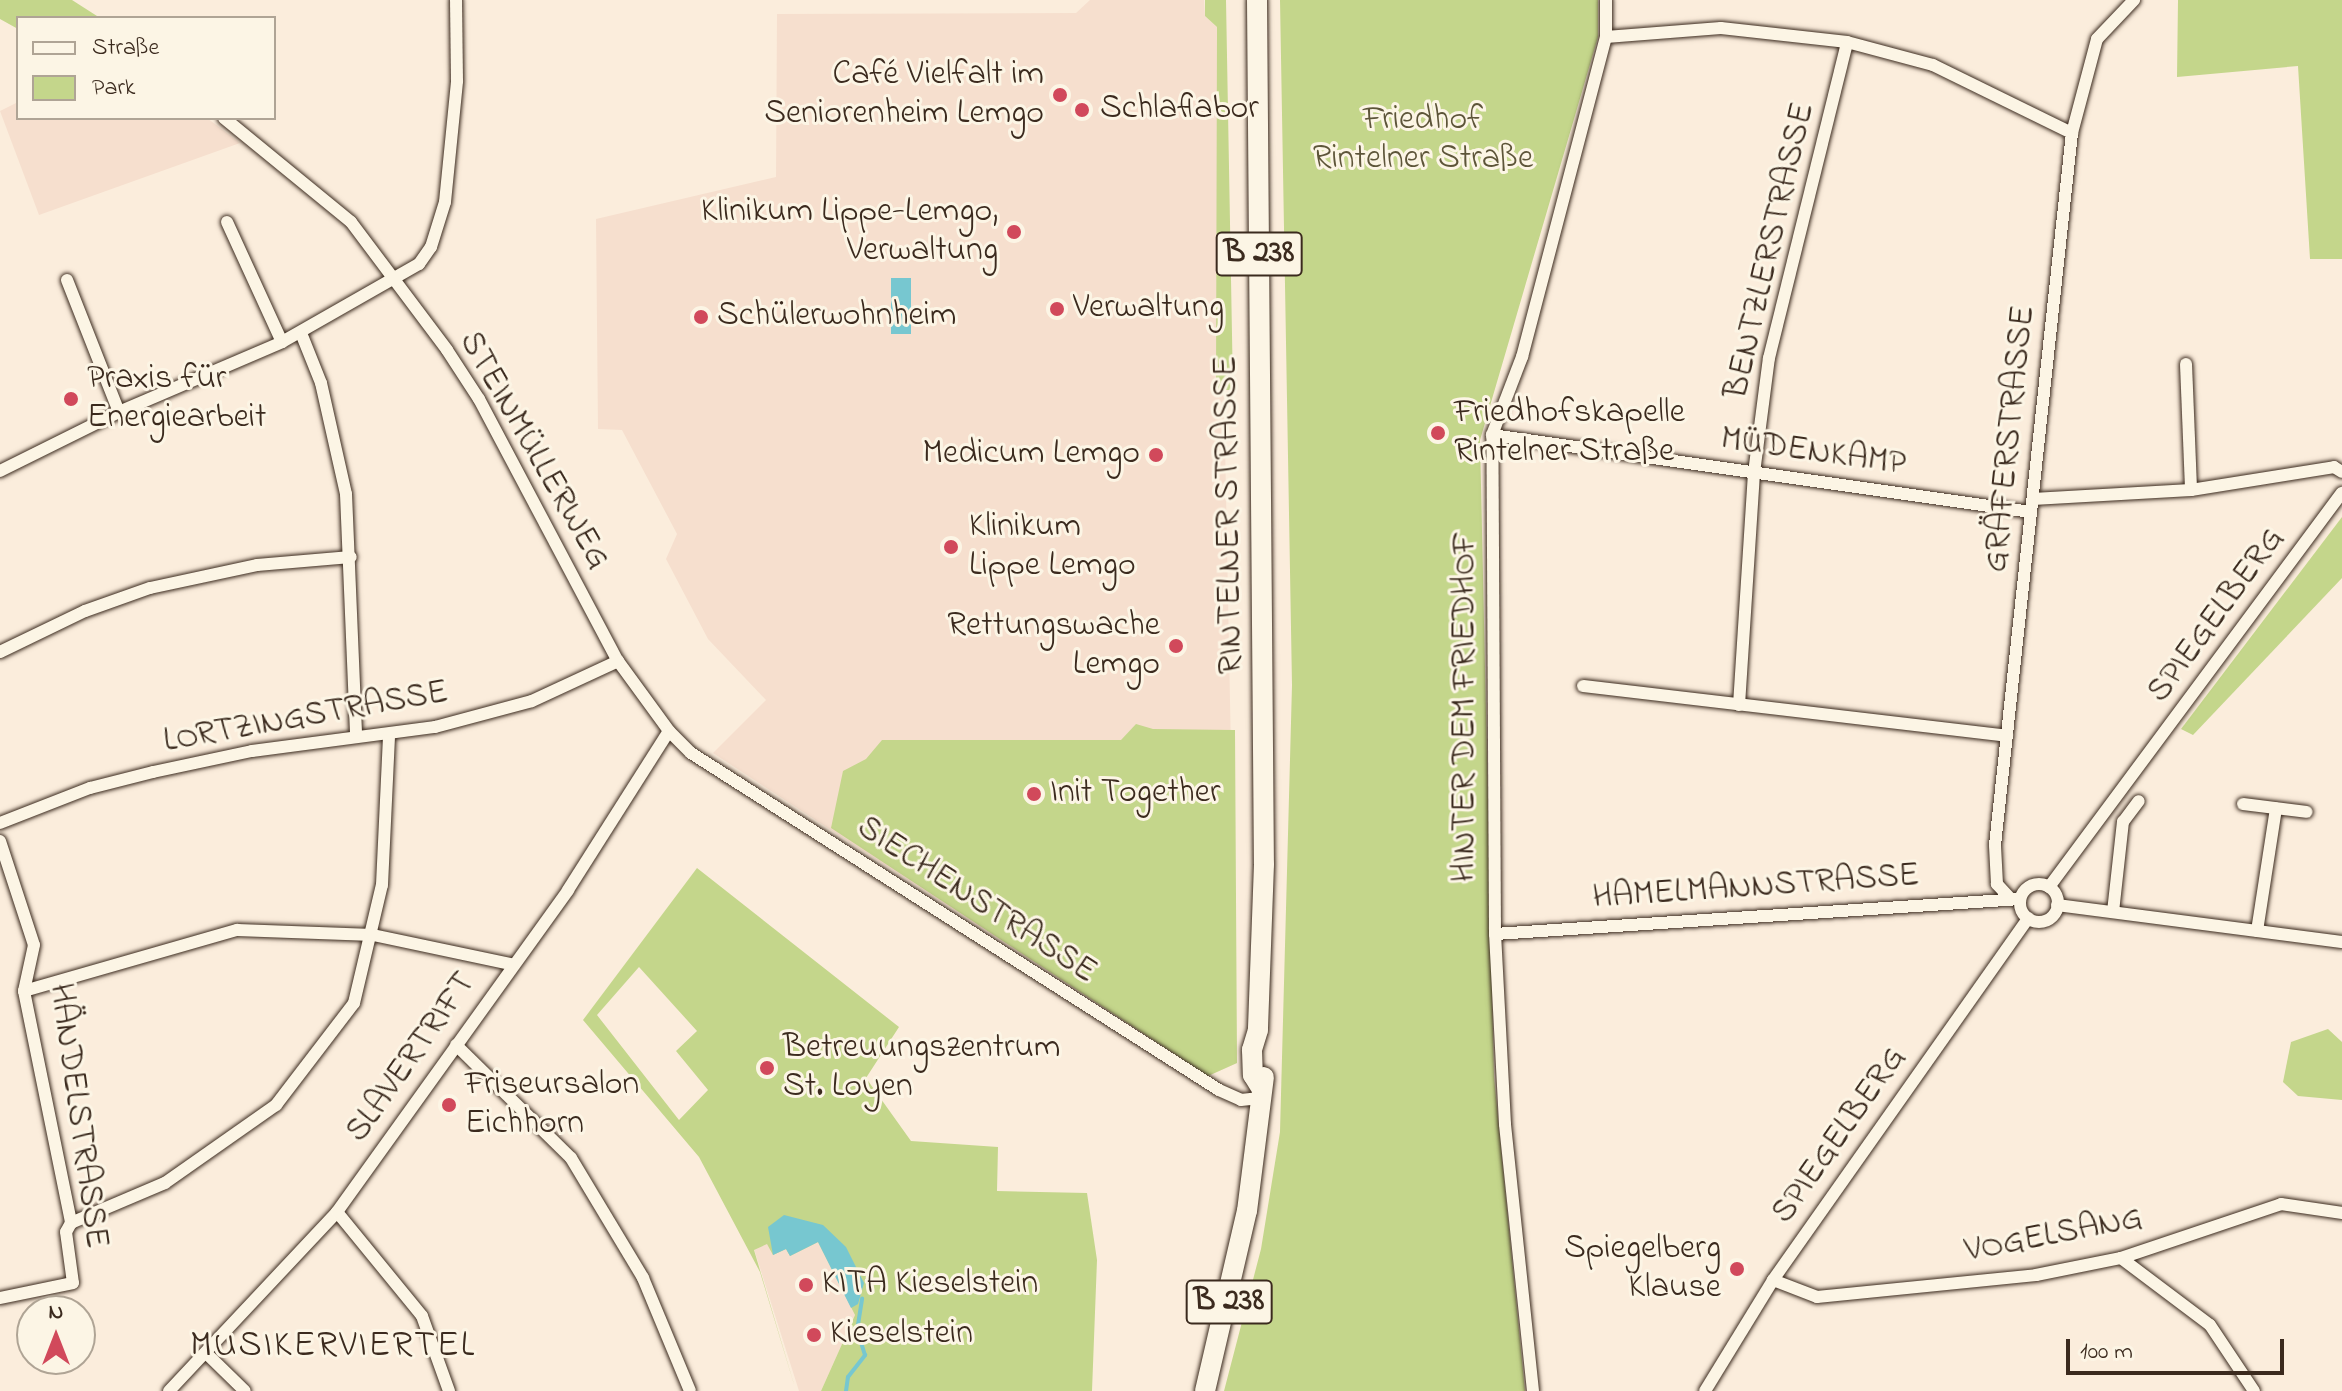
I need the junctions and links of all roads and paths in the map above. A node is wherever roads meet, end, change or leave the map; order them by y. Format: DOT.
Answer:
graph roads {
  1 [pos="456,0"];
  2 [pos="1257,0"];
  3 [pos="1606,0"];
  4 [pos="2134,0"];
  5 [pos="1606,37"];
  6 [pos="1847,42"];
  7 [pos="226,120"];
  8 [pos="2072,133"];
  9 [pos="227,222"];
  10 [pos="393,279"];
  11 [pos="67,280"];
  12 [pos="301,333"];
  13 [pos="282,342"];
  14 [pos="2186,364"];
  15 [pos="119,412"];
  16 [pos="1492,435"];
  17 [pos="0,471"];
  18 [pos="2342,472"];
  19 [pos="1754,473"];
  20 [pos="2191,490"];
  21 [pos="2342,493"];
  22 [pos="2032,506"];
  23 [pos="351,557"];
  24 [pos="0,652"];
  25 [pos="618,661"];
  26 [pos="1583,686"];
  27 [pos="1739,705"];
  28 [pos="669,731"];
  29 [pos="356,736"];
  30 [pos="389,736"];
  31 [pos="2007,736"];
  32 [pos="2139,801"];
  33 [pos="2243,804"];
  34 [pos="2276,808"];
  35 [pos="2307,812"];
  36 [pos="0,823"];
  37 [pos="0,841"];
  38 [pos="2049,887"];
  39 [pos="2014,898"];
  40 [pos="2057,905"];
  41 [pos="2113,912"];
  42 [pos="2028,918"];
  43 [pos="2257,931"];
  44 [pos="1495,934"];
  45 [pos="373,935"];
  46 [pos="2342,942"];
  47 [pos="511,964"];
  48 [pos="24,991"];
  49 [pos="456,1045"];
  50 [pos="1260,1093"];
  51 [pos="337,1212"];
  52 [pos="2342,1213"];
  53 [pos="71,1223"];
  54 [pos="2121,1258"];
  55 [pos="1773,1280"];
  56 [pos="0,1298"];
  57 [pos="206,1353"];
  58 [pos="169,1391"];
  59 [pos="245,1391"];
  60 [pos="449,1391"];
  61 [pos="690,1391"];
  62 [pos="1205,1391"];
  63 [pos="1533,1391"];
  64 [pos="1705,1391"];
  65 [pos="2254,1391"];
  1 -- 10 [label="street"];
  2 -- 50 [label="main road, RINTELNER STRASSE / B 238"];
  3 -- 5 [label="street, HINTER DEM FRIEDHOF"];
  4 -- 8 [label="street, GRÄFERSTRASSE"];
  5 -- 6 [label="street"];
  5 -- 16 [label="street, HINTER DEM FRIEDHOF"];
  6 -- 8 [label="street"];
  6 -- 19 [label="street, BENTZLERSTRASSE"];
  7 -- 10 [label="street, STEINMÜLLERWEG"];
  8 -- 22 [label="street, GRÄFERSTRASSE"];
  9 -- 13 [label="street"];
  10 -- 12 [label="street"];
  10 -- 25 [label="street, STEINMÜLLERWEG"];
  11 -- 15 [label="street"];
  12 -- 13 [label="street"];
  12 -- 23 [label="street"];
  13 -- 15 [label="street"];
  14 -- 20 [label="street"];
  15 -- 17 [label="street"];
  16 -- 19 [label="street, MÜDENKAMP"];
  16 -- 44 [label="street, HINTER DEM FRIEDHOF"];
  18 -- 20 [label="street, MÜDENKAMP"];
  19 -- 22 [label="street, MÜDENKAMP"];
  19 -- 27 [label="street, BENTZLERSTRASSE"];
  20 -- 22 [label="street, MÜDENKAMP"];
  21 -- 38 [label="street, SPIEGELBERG"];
  22 -- 31 [label="street, GRÄFERSTRASSE"];
  23 -- 24 [label="street"];
  23 -- 29 [label="street"];
  25 -- 28 [label="street, STEINMÜLLERWEG"];
  25 -- 30 [label="street, LORTZINGSTRASSE"];
  26 -- 27 [label="street"];
  27 -- 31 [label="street"];
  28 -- 47 [label="street, SLAVERTRIFT"];
  28 -- 50 [label="street, SIECHENSTRASSE"];
  29 -- 30 [label="street, LORTZINGSTRASSE"];
  29 -- 36 [label="street, LORTZINGSTRASSE"];
  30 -- 45 [label="street"];
  31 -- 39 [label="street, GRÄFERSTRASSE"];
  32 -- 41 [label="street"];
  33 -- 34 [label="street"];
  34 -- 35 [label="street"];
  34 -- 43 [label="street"];
  37 -- 48 [label="street, HÄNDELSTRASSE"];
  38 -- 39 [label="street"];
  38 -- 40 [label="street"];
  39 -- 42 [label="street"];
  39 -- 44 [label="street, HAMELMANNSTRASSE"];
  40 -- 41 [label="street"];
  40 -- 42 [label="street"];
  41 -- 43 [label="street"];
  42 -- 55 [label="street, SPIEGELBERG"];
  43 -- 46 [label="street"];
  44 -- 63 [label="street, HINTER DEM FRIEDHOF"];
  45 -- 47 [label="street"];
  45 -- 48 [label="street"];
  45 -- 53 [label="street"];
  47 -- 49 [label="street, SLAVERTRIFT"];
  48 -- 53 [label="street, HÄNDELSTRASSE"];
  49 -- 51 [label="street, SLAVERTRIFT"];
  49 -- 61 [label="street"];
  50 -- 62 [label="main road, RINTELNER STRASSE / B 238"];
  51 -- 57 [label="street, SLAVERTRIFT"];
  51 -- 60 [label="street"];
  52 -- 54 [label="street, VOGELSANG"];
  53 -- 56 [label="street, HÄNDELSTRASSE"];
  54 -- 55 [label="street, VOGELSANG"];
  54 -- 65 [label="street"];
  55 -- 64 [label="street, SPIEGELBERG"];
  57 -- 58 [label="street, SLAVERTRIFT"];
  57 -- 59 [label="street"];
}
